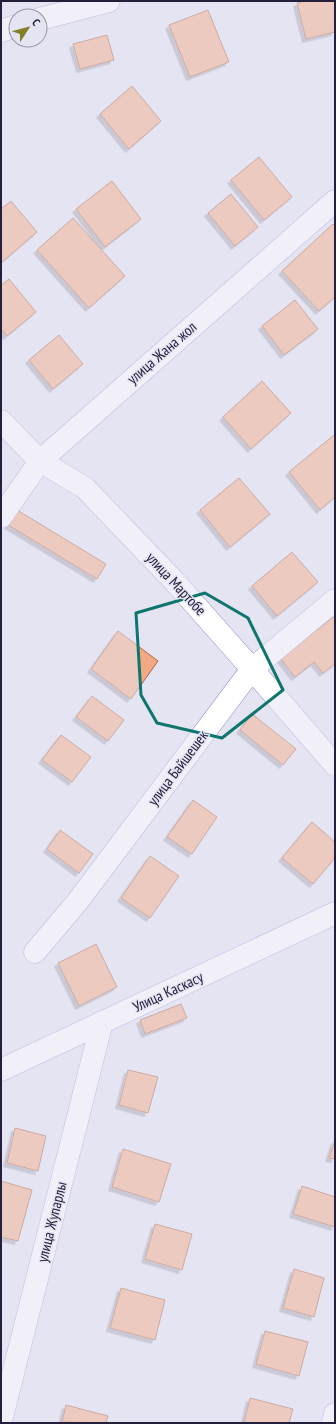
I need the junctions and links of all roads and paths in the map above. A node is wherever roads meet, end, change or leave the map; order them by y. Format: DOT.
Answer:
graph roads {
  1 [pos="108,1"];
  2 [pos="48,17"];
  3 [pos="335,201"];
  4 [pos="1,421"];
  5 [pos="40,461"];
  6 [pos="1,517"];
  7 [pos="335,600"];
  8 [pos="252,669"];
  9 [pos="335,765"];
  10 [pos="335,913"];
  11 [pos="35,952"];
  12 [pos="102,1022"];
  13 [pos="1,1070"];
  14 [pos="335,1414"];
  15 [pos="1,1421"];
  16 [pos="333,1423"];
  1 -- 2 [label="street"];
  3 -- 5 [label="street, улица Жана жол"];
  4 -- 5 [label="street, улица Мартобе"];
  5 -- 6 [label="street, улица Жана жол"];
  5 -- 8 [label="street, улица Мартобе"];
  7 -- 8 [label="street, улица Байшешек"];
  8 -- 9 [label="street, улица Мартобе"];
  8 -- 11 [label="street, улица Байшешек"];
  10 -- 12 [label="street, Улица Каскасу"];
  12 -- 13 [label="street, Улица Каскасу"];
  12 -- 15 [label="street, улица Жупарлы"];
  14 -- 16 [label="street"];
}
